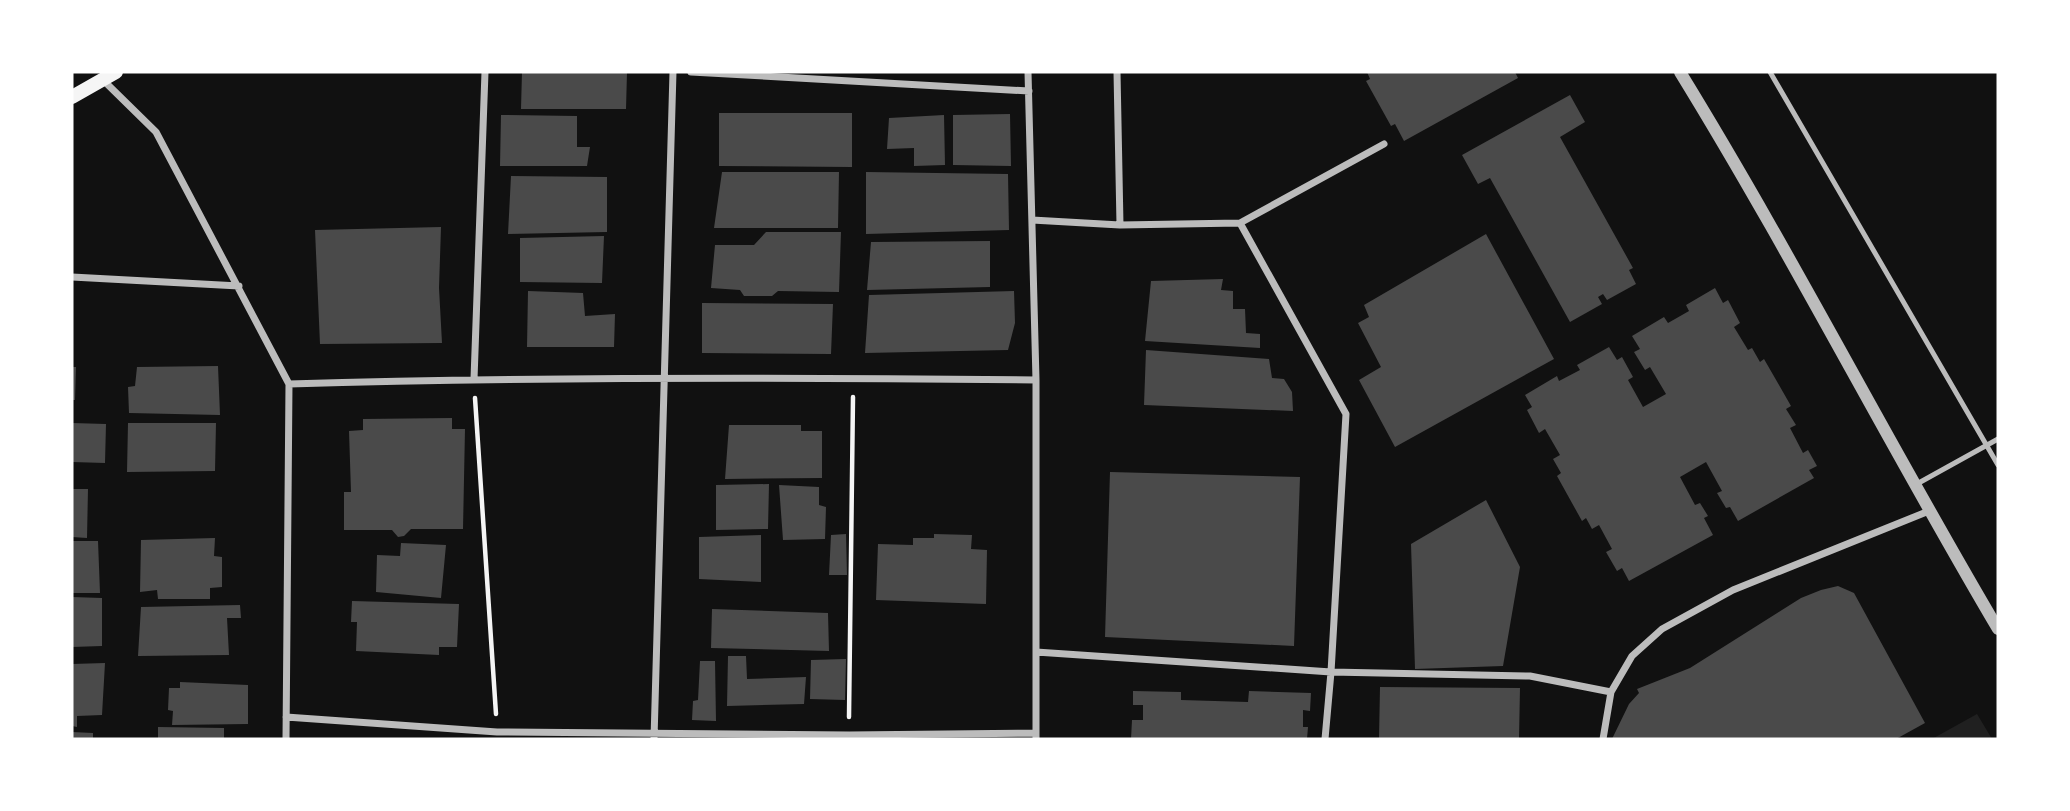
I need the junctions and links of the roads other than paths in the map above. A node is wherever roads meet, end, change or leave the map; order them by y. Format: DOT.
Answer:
graph roads {
  1 [pos="116,72"];
  2 [pos="485,72"];
  3 [pos="673,72"];
  4 [pos="691,72"];
  5 [pos="1028,72"];
  6 [pos="1117,72"];
  7 [pos="1680,72"];
  8 [pos="1770,72"];
  9 [pos="103,80"];
  10 [pos="1029,91"];
  11 [pos="72,97"];
  12 [pos="1384,144"];
  13 [pos="1032,220"];
  14 [pos="1240,223"];
  15 [pos="1120,225"];
  16 [pos="72,277"];
  17 [pos="239,286"];
  18 [pos="474,379"];
  19 [pos="666,379"];
  20 [pos="1036,380"];
  21 [pos="289,384"];
  22 [pos="1998,439"];
  23 [pos="1987,445"];
  24 [pos="1998,465"];
  25 [pos="1914,485"];
  26 [pos="1929,511"];
  27 [pos="1998,629"];
  28 [pos="1036,652"];
  29 [pos="1331,672"];
  30 [pos="1611,692"];
  31 [pos="286,717"];
  32 [pos="1036,736"];
  33 [pos="654,737"];
  34 [pos="286,739"];
  35 [pos="1325,739"];
  36 [pos="1603,739"];
  1 -- 9 [label="main road"];
  2 -- 18 [label="street"];
  3 -- 19 [label="street"];
  4 -- 10 [label="street"];
  5 -- 10 [label="street"];
  6 -- 15 [label="street"];
  7 -- 25 [label="street"];
  8 -- 23 [label="lane"];
  9 -- 11 [label="main road"];
  9 -- 17 [label="street"];
  10 -- 13 [label="street"];
  12 -- 14 [label="street"];
  13 -- 15 [label="street"];
  13 -- 20 [label="street"];
  14 -- 15 [label="street"];
  14 -- 29 [label="street"];
  16 -- 17 [label="street"];
  17 -- 21 [label="street"];
  18 -- 19 [label="street"];
  18 -- 21 [label="street"];
  19 -- 20 [label="street"];
  19 -- 33 [label="street"];
  20 -- 28 [label="street"];
  21 -- 31 [label="street"];
  22 -- 23 [label="lane"];
  23 -- 24 [label="lane"];
  23 -- 25 [label="lane"];
  25 -- 26 [label="street"];
  26 -- 27 [label="street"];
  26 -- 30 [label="street"];
  28 -- 29 [label="street"];
  28 -- 32 [label="street"];
  29 -- 30 [label="street"];
  29 -- 35 [label="street"];
  30 -- 36 [label="street"];
  31 -- 33 [label="street"];
  31 -- 34 [label="street"];
  32 -- 33 [label="street"];
}
